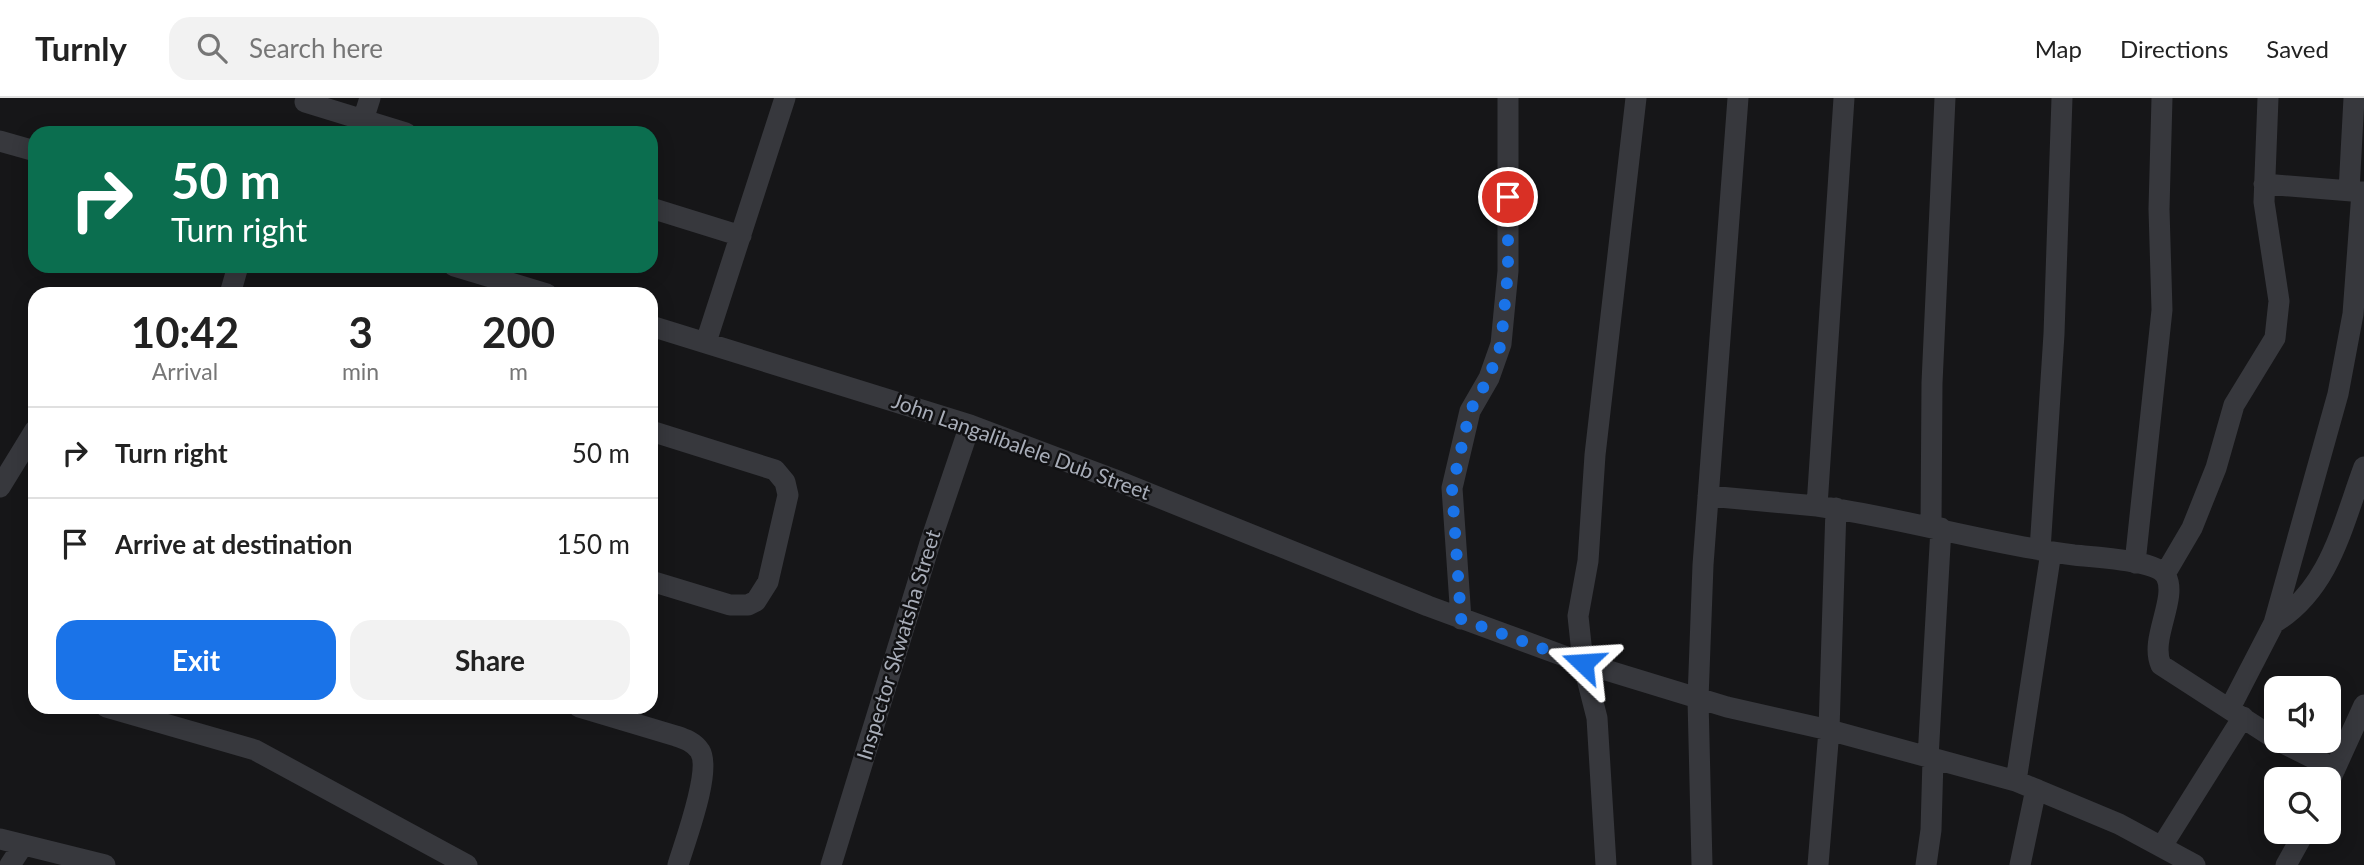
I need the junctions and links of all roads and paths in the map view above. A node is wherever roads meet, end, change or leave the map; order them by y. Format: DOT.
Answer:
graph roads {
  1 [pos="370,98"];
  2 [pos="1508,98"];
  3 [pos="1636,98"];
  4 [pos="1738,98"];
  5 [pos="1844,98"];
  6 [pos="1945,98"];
  7 [pos="2062,98"];
  8 [pos="2162,98"];
  9 [pos="2268,98"];
  10 [pos="2354,98"];
  11 [pos="781,99"];
  12 [pos="305,102"];
  13 [pos="363,120"];
  14 [pos="383,126"];
  15 [pos="0,141"];
  16 [pos="28,149"];
  17 [pos="2264,184"];
  18 [pos="2358,192"];
  19 [pos="658,210"];
  20 [pos="741,236"];
  21 [pos="477,273"];
  22 [pos="524,287"];
  23 [pos="658,328"];
  24 [pos="706,342"];
  25 [pos="970,425"];
  26 [pos="658,433"];
  27 [pos="28,441"];
  28 [pos="2364,467"];
  29 [pos="0,487"];
  30 [pos="1708,496"];
  31 [pos="1826,507"];
  32 [pos="1936,527"];
  33 [pos="2045,551"];
  34 [pos="2135,562"];
  35 [pos="2165,574"];
  36 [pos="658,583"];
  37 [pos="1461,619"];
  38 [pos="2274,623"];
  39 [pos="1583,663"];
  40 [pos="1698,699"];
  41 [pos="2364,705"];
  42 [pos="2236,713"];
  43 [pos="130,714"];
  44 [pos="602,714"];
  45 [pos="1829,730"];
  46 [pos="2264,731"];
  47 [pos="2356,745"];
  48 [pos="2297,753"];
  49 [pos="1930,758"];
  50 [pos="2318,767"];
  51 [pos="2339,767"];
  52 [pos="2016,781"];
  53 [pos="2036,789"];
  54 [pos="0,839"];
  55 [pos="2298,844"];
  56 [pos="23,845"];
  57 [pos="2162,846"];
  58 [pos="10,865"];
  59 [pos="105,865"];
  60 [pos="467,865"];
  61 [pos="678,865"];
  62 [pos="831,865"];
  63 [pos="1606,865"];
  64 [pos="1702,865"];
  65 [pos="1818,865"];
  66 [pos="1926,865"];
  67 [pos="2020,865"];
  68 [pos="2195,865"];
  69 [pos="2286,865"];
  1 -- 13 [label="street"];
  2 -- 37 [label="street"];
  3 -- 39 [label="street"];
  4 -- 30 [label="street"];
  5 -- 31 [label="street"];
  6 -- 32 [label="street"];
  7 -- 33 [label="street"];
  8 -- 34 [label="street"];
  9 -- 17 [label="street"];
  10 -- 18 [label="street"];
  11 -- 20 [label="street"];
  12 -- 13 [label="street"];
  13 -- 14 [label="street"];
  15 -- 16 [label="street"];
  17 -- 18 [label="street"];
  17 -- 35 [label="street"];
  18 -- 38 [label="street"];
  19 -- 20 [label="street"];
  20 -- 24 [label="street"];
  21 -- 22 [label="street"];
  23 -- 24 [label="street, John Langalibalele Dub Street"];
  24 -- 25 [label="street, John Langalibalele Dub Street"];
  25 -- 37 [label="street, John Langalibalele Dub Street"];
  25 -- 62 [label="street, Inspector Skwatsha Street"];
  26 -- 36 [label="street"];
  27 -- 29 [label="street"];
  28 -- 38 [label="street"];
  30 -- 31 [label="street"];
  30 -- 40 [label="street"];
  31 -- 32 [label="street"];
  31 -- 45 [label="street"];
  32 -- 33 [label="street"];
  32 -- 49 [label="street"];
  33 -- 34 [label="street"];
  33 -- 52 [label="street"];
  34 -- 35 [label="street"];
  35 -- 42 [label="street"];
  37 -- 39 [label="street, John Langalibalele Dub Street"];
  38 -- 42 [label="street"];
  39 -- 40 [label="street, John Langalibalele Dub Street"];
  39 -- 63 [label="street"];
  40 -- 45 [label="street, John Langalibalele Dub Street"];
  40 -- 64 [label="street"];
  41 -- 47 [label="street"];
  42 -- 46 [label="street"];
  42 -- 57 [label="street"];
  43 -- 60 [label="street"];
  44 -- 61 [label="street"];
  45 -- 49 [label="street, John Langalibalele Dub Street"];
  45 -- 65 [label="street"];
  47 -- 51 [label="street"];
  48 -- 50 [label="street"];
  49 -- 52 [label="street, John Langalibalele Dub Street"];
  49 -- 66 [label="street"];
  52 -- 53 [label="street, John Langalibalele Dub Street"];
  53 -- 57 [label="street, John Langalibalele Dub Street"];
  53 -- 67 [label="street"];
  54 -- 56 [label="street"];
  55 -- 69 [label="street"];
  56 -- 58 [label="street"];
  56 -- 59 [label="street"];
  57 -- 68 [label="street, John Langalibalele Dub Street"];
}
